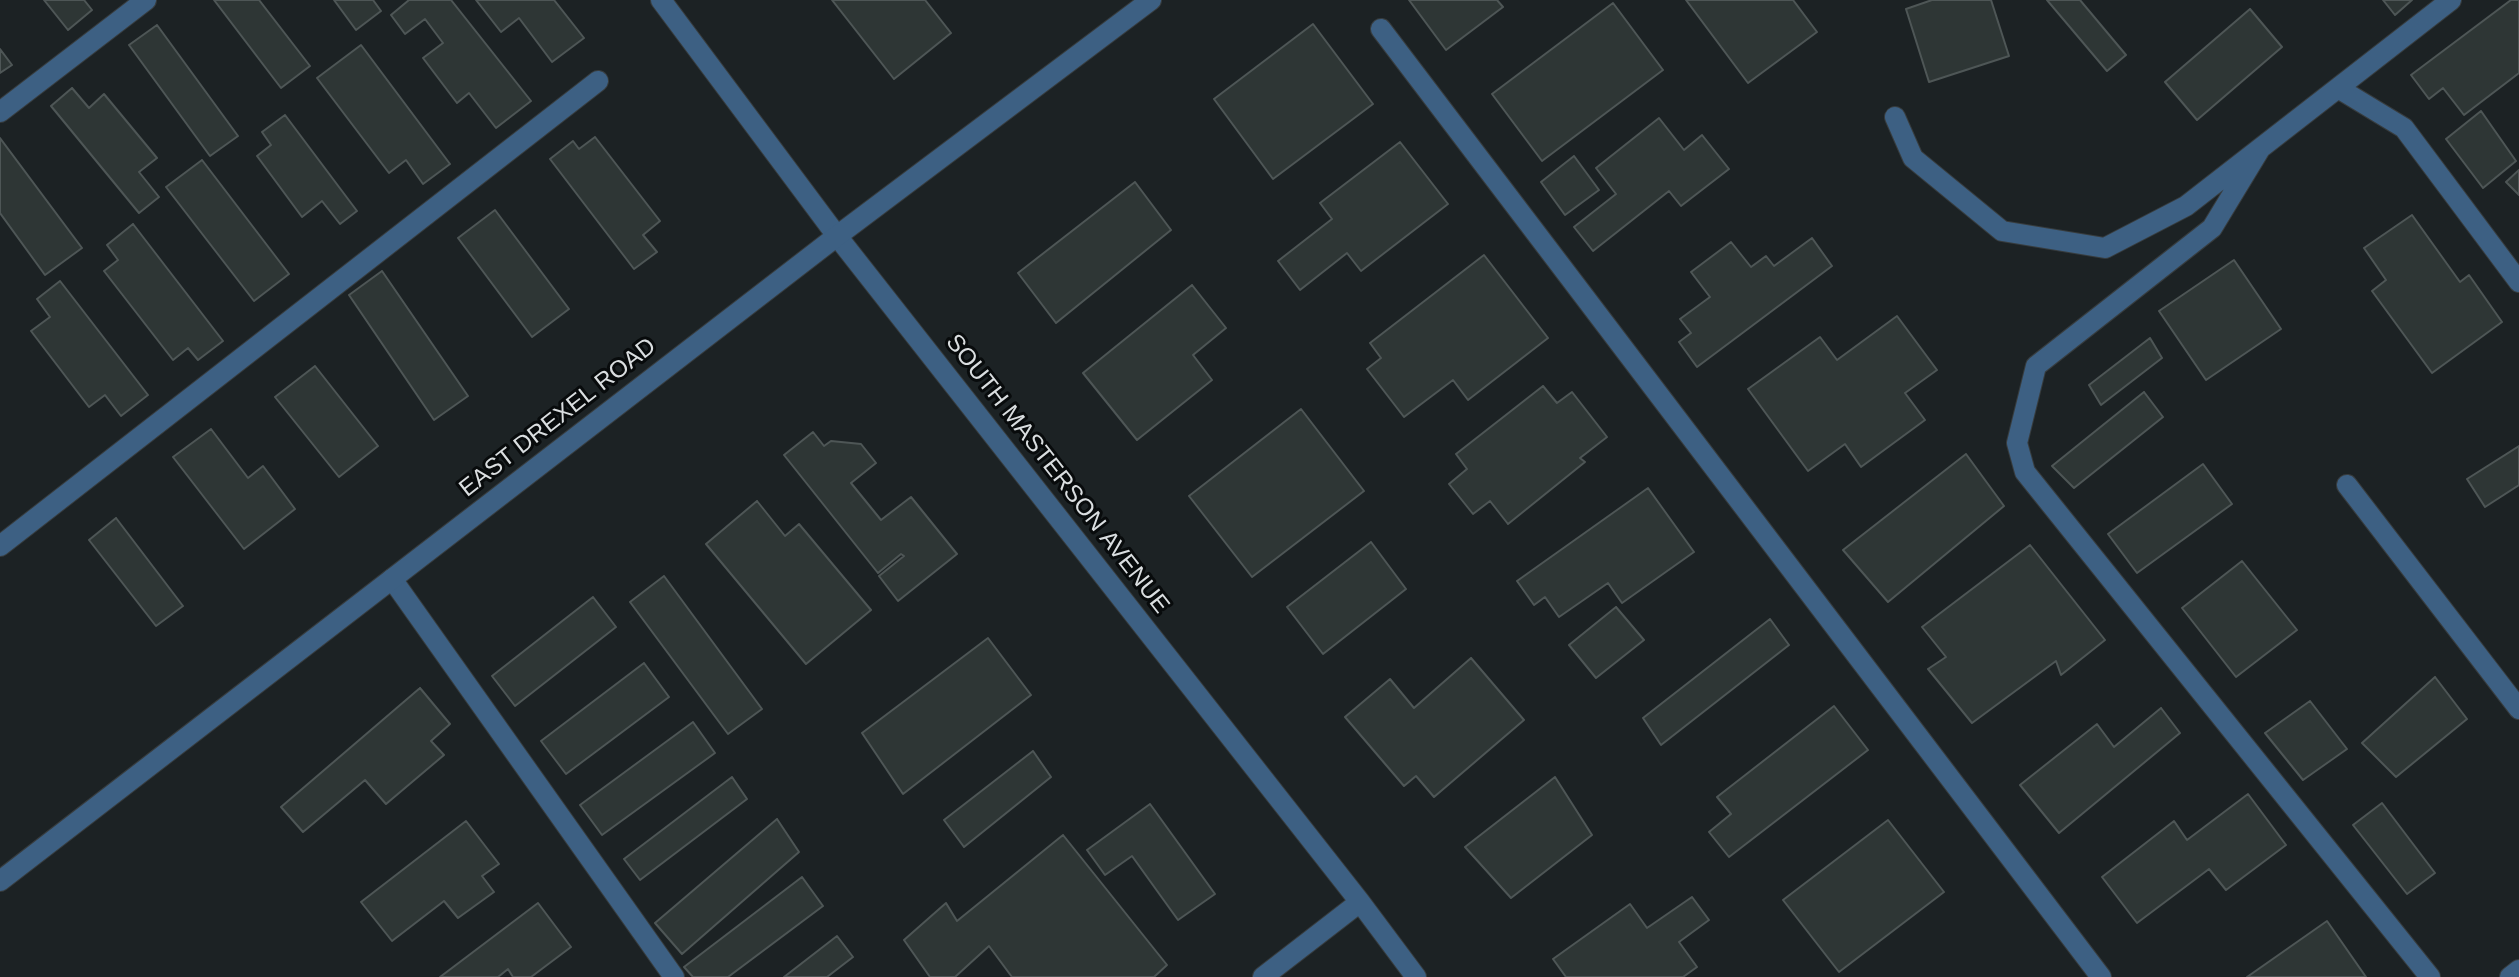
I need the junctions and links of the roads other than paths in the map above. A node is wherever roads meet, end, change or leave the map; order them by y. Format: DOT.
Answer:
graph roads {
  1 [pos="146,0"];
  2 [pos="661,0"];
  3 [pos="1151,0"];
  4 [pos="2451,0"];
  5 [pos="1381,29"];
  6 [pos="598,81"];
  7 [pos="2338,88"];
  8 [pos="0,112"];
  9 [pos="1895,117"];
  10 [pos="2260,149"];
  11 [pos="837,236"];
  12 [pos="2519,282"];
  13 [pos="2347,485"];
  14 [pos="0,546"];
  15 [pos="392,579"];
  16 [pos="2519,709"];
  17 [pos="0,881"];
  18 [pos="1360,902"];
  19 [pos="2519,970"];
  20 [pos="674,977"];
  21 [pos="1263,977"];
  22 [pos="1416,977"];
  23 [pos="2101,977"];
  24 [pos="2430,977"];
  25 [pos="2510,977"];
  1 -- 8 [label="street"];
  2 -- 11 [label="street, SOUTH MASTERSON AVENUE"];
  3 -- 11 [label="street, EAST DREXEL ROAD"];
  4 -- 7 [label="street"];
  5 -- 23 [label="street"];
  6 -- 14 [label="street"];
  7 -- 10 [label="street"];
  7 -- 12 [label="street"];
  9 -- 10 [label="street"];
  10 -- 24 [label="street"];
  11 -- 15 [label="street, EAST DREXEL ROAD"];
  11 -- 18 [label="street, SOUTH MASTERSON AVENUE"];
  13 -- 16 [label="street"];
  15 -- 17 [label="street, EAST DREXEL ROAD"];
  15 -- 20 [label="street"];
  18 -- 21 [label="street"];
  18 -- 22 [label="street, SOUTH MASTERSON AVENUE"];
  19 -- 25 [label="street"];
}
